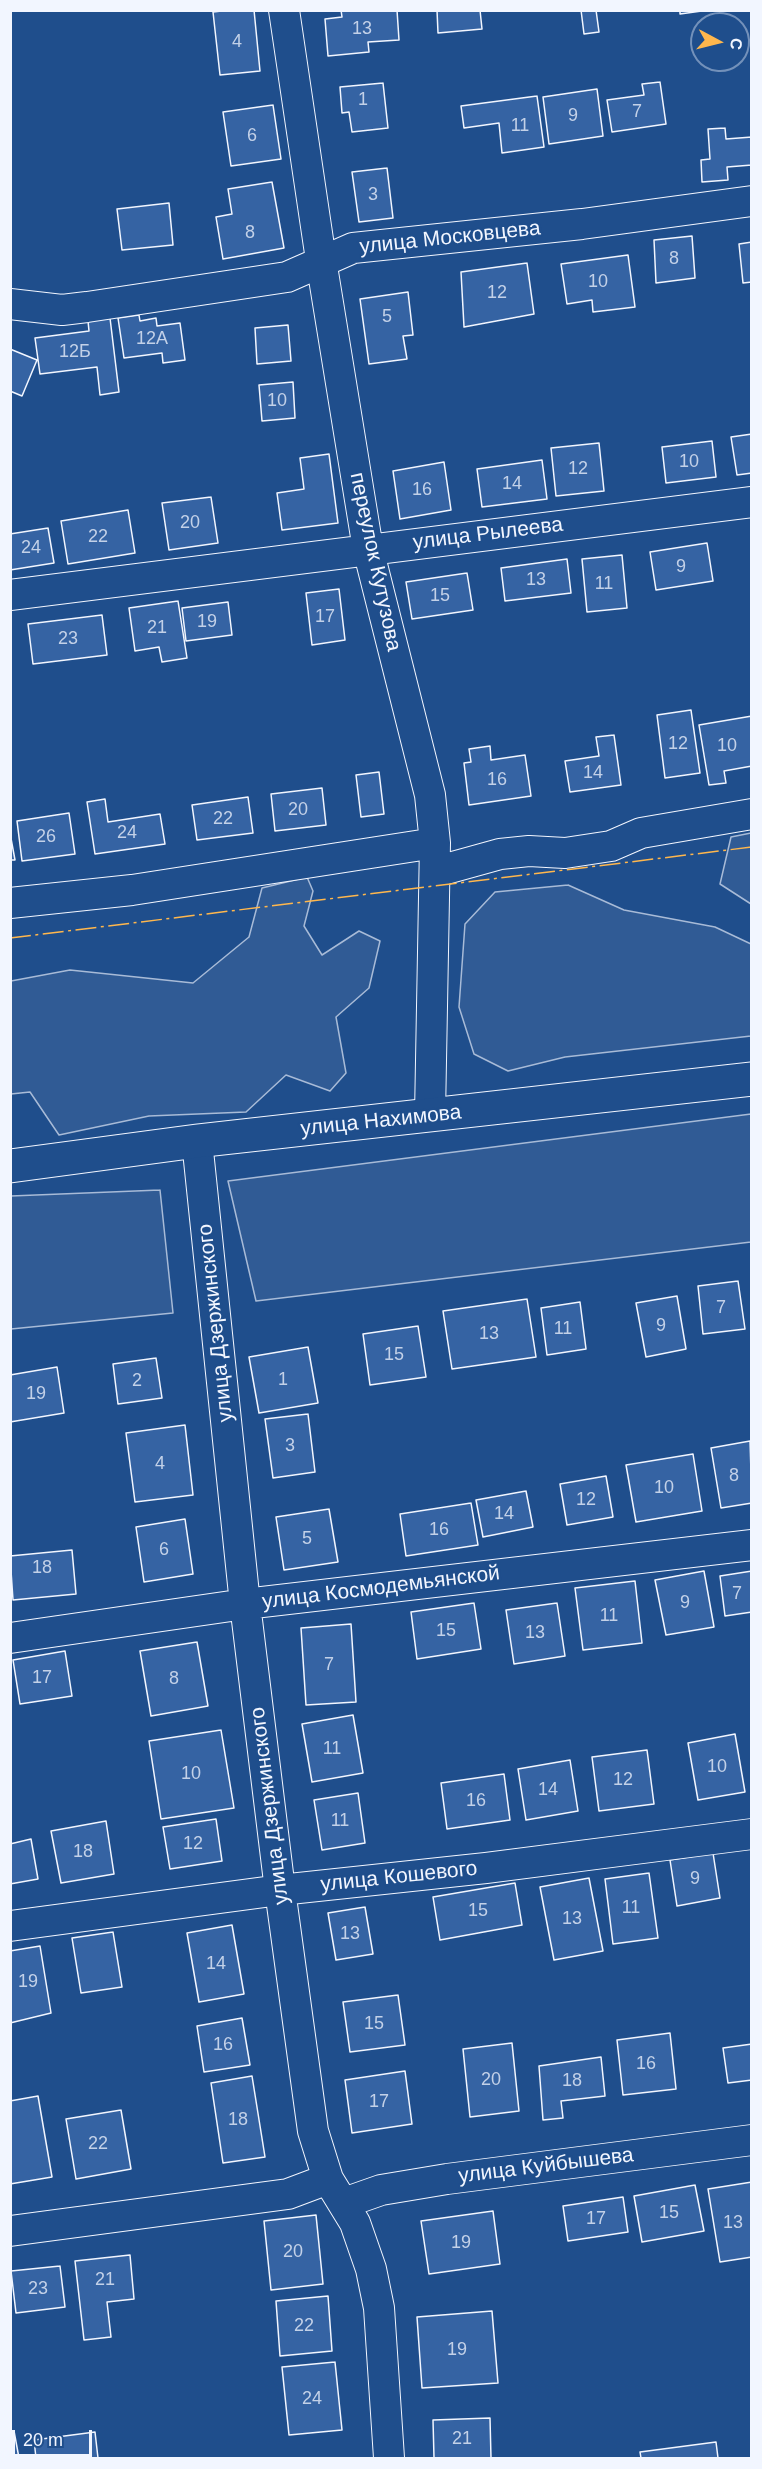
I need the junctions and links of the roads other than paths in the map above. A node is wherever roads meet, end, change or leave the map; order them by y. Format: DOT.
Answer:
graph roads {
  1 [pos="284,10"];
  2 [pos="752,201"];
  3 [pos="321,260"];
  4 [pos="10,304"];
  5 [pos="752,502"];
  6 [pos="369,549"];
  7 [pos="10,595"];
  8 [pos="752,814"];
  9 [pos="435,843"];
  10 [pos="435,872"];
  11 [pos="10,903"];
  12 [pos="752,1079"];
  13 [pos="430,1115"];
  14 [pos="197,1141"];
  15 [pos="10,1166"];
  16 [pos="752,1545"];
  17 [pos="245,1604"];
  18 [pos="10,1638"];
  19 [pos="752,1834"];
  20 [pos="280,1890"];
  21 [pos="10,1926"];
  22 [pos="752,2140"];
  23 [pos="336,2191"];
  24 [pos="10,2231"];
  25 [pos="389,2458"];
  1 -- 3 [label="street, переулок Кутузова"];
  2 -- 3 [label="street, улица Московцева"];
  3 -- 4 [label="street, улица Московцева"];
  3 -- 6 [label="street, переулок Кутузова"];
  5 -- 6 [label="street, улица Рылеева"];
  6 -- 7 [label="street, улица Рылеева"];
  6 -- 9 [label="street, переулок Кутузова"];
  8 -- 10 [label="street"];
  9 -- 10 [label="street, переулок Кутузова"];
  9 -- 11 [label="street"];
  10 -- 13 [label="street, переулок Кутузова"];
  12 -- 13 [label="main road, улица Нахимова"];
  13 -- 14 [label="main road, улица Нахимова"];
  14 -- 15 [label="main road, улица Нахимова"];
  14 -- 17 [label="street, улица Дзержинского"];
  16 -- 17 [label="street, улица Космодемьянской"];
  17 -- 18 [label="street, улица Космодемьянской"];
  17 -- 20 [label="street, улица Дзержинского"];
  19 -- 20 [label="street, улица Кошевого"];
  20 -- 21 [label="street, улица Кошевого"];
  20 -- 23 [label="street, улица Дзержинского"];
  22 -- 23 [label="street, улица Куйбышева"];
  23 -- 24 [label="street, улица Куйбышева"];
  23 -- 25 [label="street, улица Дзержинского"];
}
